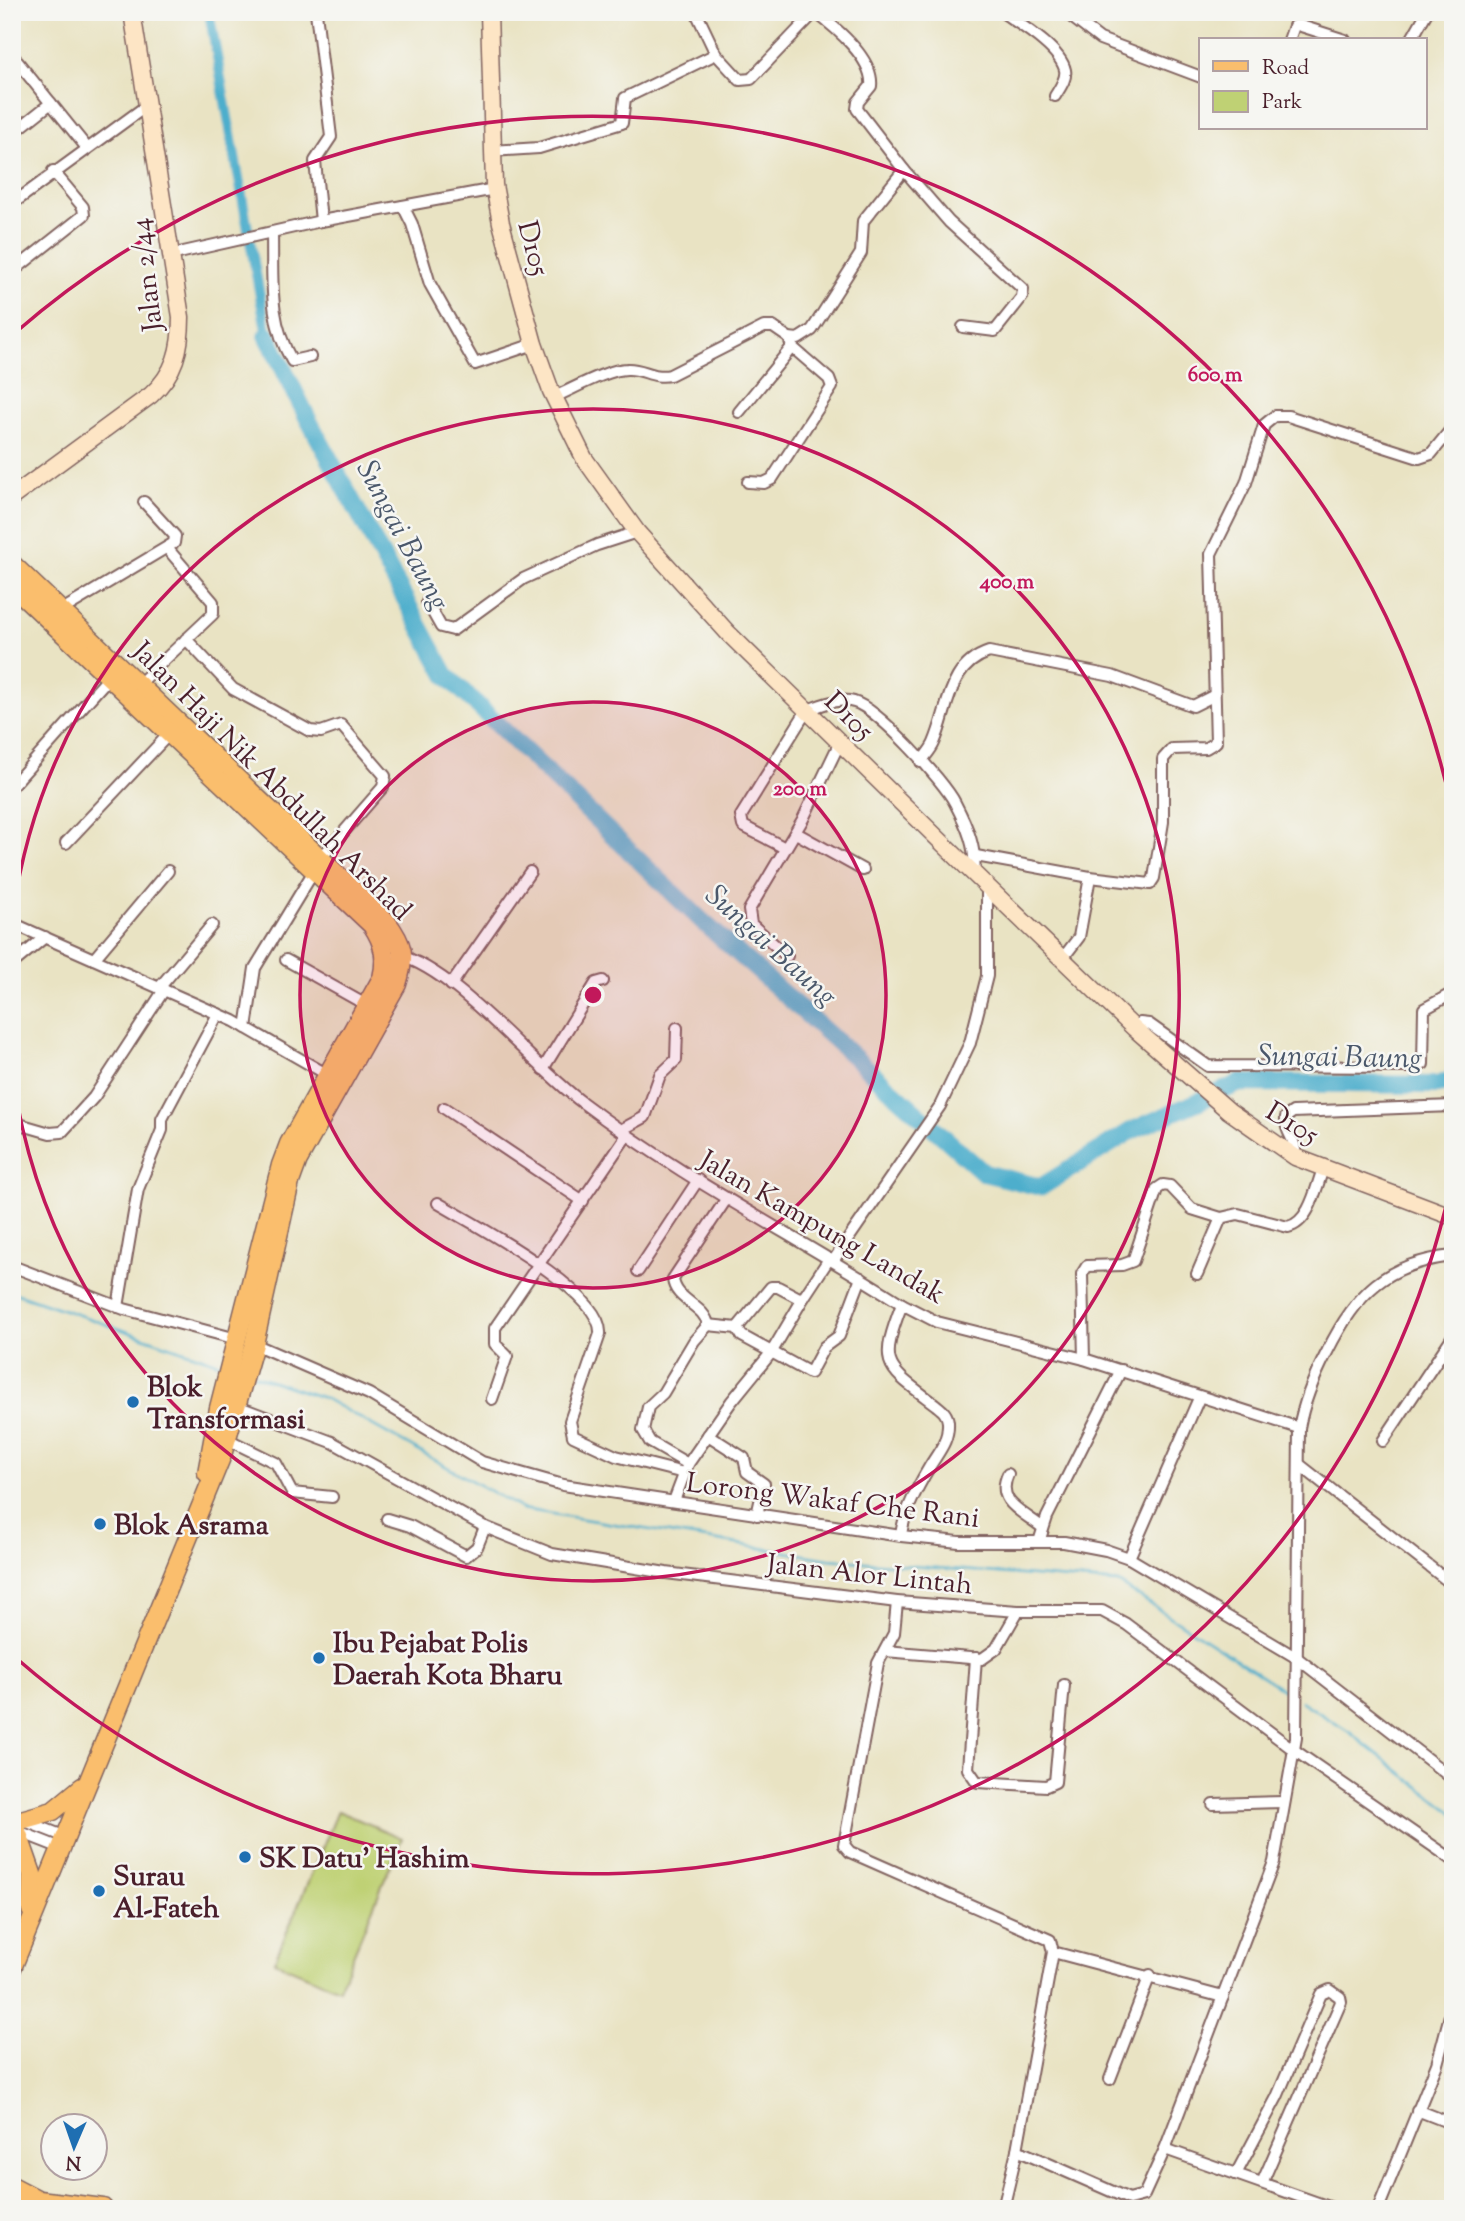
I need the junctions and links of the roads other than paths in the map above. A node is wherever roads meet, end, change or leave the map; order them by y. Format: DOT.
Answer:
graph roads {
  1 [pos="132,12"];
  2 [pos="316,12"];
  3 [pos="489,12"];
  4 [pos="696,12"];
  5 [pos="815,12"];
  6 [pos="1002,12"];
  7 [pos="1065,12"];
  8 [pos="1427,12"];
  9 [pos="1290,38"];
  10 [pos="1339,38"];
  11 [pos="1412,38"];
  12 [pos="716,54"];
  13 [pos="13,59"];
  14 [pos="1199,76"];
  15 [pos="1055,96"];
  16 [pos="51,103"];
  17 [pos="149,104"];
  18 [pos="12,134"];
  19 [pos="86,148"];
  20 [pos="492,151"];
  21 [pos="904,170"];
  22 [pos="53,171"];
  23 [pos="495,189"];
  24 [pos="12,204"];
  25 [pos="403,206"];
  26 [pos="321,222"];
  27 [pos="272,233"];
  28 [pos="170,255"];
  29 [pos="12,272"];
  30 [pos="963,327"];
  31 [pos="791,342"];
  32 [pos="534,344"];
  33 [pos="310,357"];
  34 [pos="554,397"];
  35 [pos="739,412"];
  36 [pos="1453,427"];
  37 [pos="748,482"];
  38 [pos="12,497"];
  39 [pos="144,502"];
  40 [pos="637,532"];
  41 [pos="167,548"];
  42 [pos="12,564"];
  43 [pos="12,585"];
  44 [pos="427,602"];
  45 [pos="62,610"];
  46 [pos="186,639"];
  47 [pos="111,675"];
  48 [pos="139,684"];
  49 [pos="1213,696"];
  50 [pos="807,710"];
  51 [pos="169,734"];
  52 [pos="840,742"];
  53 [pos="922,762"];
  54 [pos="12,786"];
  55 [pos="796,833"];
  56 [pos="66,843"];
  57 [pos="785,848"];
  58 [pos="976,856"];
  59 [pos="318,864"];
  60 [pos="863,870"];
  61 [pos="168,871"];
  62 [pos="530,872"];
  63 [pos="974,874"];
  64 [pos="1090,877"];
  65 [pos="987,886"];
  66 [pos="12,923"];
  67 [pos="212,925"];
  68 [pos="45,937"];
  69 [pos="384,951"];
  70 [pos="787,956"];
  71 [pos="403,957"];
  72 [pos="1063,958"];
  73 [pos="94,959"];
  74 [pos="286,960"];
  75 [pos="12,964"];
  76 [pos="603,981"];
  77 [pos="452,985"];
  78 [pos="162,989"];
  79 [pos="1453,993"];
  80 [pos="369,1006"];
  81 [pos="218,1014"];
  82 [pos="246,1028"];
  83 [pos="677,1028"];
  84 [pos="1134,1028"];
  85 [pos="543,1069"];
  86 [pos="328,1074"];
  87 [pos="1453,1107"];
  88 [pos="444,1108"];
  89 [pos="12,1122"];
  90 [pos="624,1133"];
  91 [pos="1295,1157"];
  92 [pos="1323,1169"];
  93 [pos="698,1180"];
  94 [pos="727,1198"];
  95 [pos="583,1201"];
  96 [pos="438,1203"];
  97 [pos="1453,1217"];
  98 [pos="1221,1218"];
  99 [pos="1453,1256"];
  100 [pos="831,1260"];
  101 [pos="539,1265"];
  102 [pos="12,1266"];
  103 [pos="638,1271"];
  104 [pos="1197,1274"];
  105 [pos="861,1278"];
  106 [pos="804,1297"];
  107 [pos="902,1304"];
  108 [pos="118,1307"];
  109 [pos="708,1325"];
  110 [pos="737,1328"];
  111 [pos="1453,1336"];
  112 [pos="246,1341"];
  113 [pos="771,1353"];
  114 [pos="1084,1359"];
  115 [pos="1121,1370"];
  116 [pos="1199,1398"];
  117 [pos="492,1399"];
  118 [pos="239,1403"];
  119 [pos="1299,1428"];
  120 [pos="708,1436"];
  121 [pos="227,1439"];
  122 [pos="1383,1441"];
  123 [pos="1300,1465"];
  124 [pos="686,1469"];
  125 [pos="1008,1475"];
  126 [pos="204,1497"];
  127 [pos="332,1497"];
  128 [pos="674,1501"];
  129 [pos="757,1515"];
  130 [pos="387,1519"];
  131 [pos="485,1527"];
  132 [pos="1043,1528"];
  133 [pos="901,1536"];
  134 [pos="1039,1542"];
  135 [pos="1129,1558"];
  136 [pos="1453,1585"];
  137 [pos="897,1602"];
  138 [pos="1018,1611"];
  139 [pos="885,1651"];
  140 [pos="976,1658"];
  141 [pos="1297,1658"];
  142 [pos="1064,1685"];
  143 [pos="1295,1744"];
  144 [pos="91,1772"];
  145 [pos="1453,1779"];
  146 [pos="1284,1802"];
  147 [pos="1213,1804"];
  148 [pos="16,1824"];
  149 [pos="64,1843"];
  150 [pos="1453,1860"];
  151 [pos="24,1940"];
  152 [pos="1053,1952"];
  153 [pos="12,1968"];
  154 [pos="1150,1975"];
  155 [pos="1223,1997"];
  156 [pos="1453,2004"];
  157 [pos="1110,2079"];
  158 [pos="1417,2110"];
  159 [pos="1266,2116"];
  160 [pos="1453,2123"];
  161 [pos="1284,2130"];
  162 [pos="1165,2149"];
  163 [pos="1017,2150"];
  164 [pos="1236,2174"];
  165 [pos="1262,2183"];
  166 [pos="12,2186"];
  167 [pos="12,2208"];
  168 [pos="104,2208"];
  169 [pos="1003,2209"];
  170 [pos="1335,2209"];
  171 [pos="1378,2209"];
  1 -- 17 [label="street, Jalan 2/44"];
  2 -- 26 [label="street"];
  3 -- 20 [label="street, D105"];
  4 -- 12 [label="street"];
  5 -- 12 [label="street"];
  5 -- 21 [label="street"];
  6 -- 15 [label="street"];
  7 -- 14 [label="street"];
  8 -- 11 [label="street"];
  9 -- 10 [label="street"];
  12 -- 20 [label="street"];
  13 -- 16 [label="street"];
  16 -- 18 [label="street"];
  16 -- 19 [label="street"];
  17 -- 19 [label="street"];
  17 -- 28 [label="street, Jalan 2/44"];
  19 -- 22 [label="street"];
  20 -- 23 [label="street, D105"];
  21 -- 30 [label="street"];
  21 -- 31 [label="street"];
  22 -- 24 [label="street"];
  22 -- 29 [label="street"];
  23 -- 25 [label="street"];
  23 -- 32 [label="street, D105"];
  25 -- 26 [label="street"];
  25 -- 32 [label="street"];
  26 -- 27 [label="street"];
  27 -- 28 [label="street"];
  27 -- 33 [label="street"];
  28 -- 38 [label="street, Jalan 2/44"];
  31 -- 34 [label="street"];
  31 -- 35 [label="street"];
  31 -- 37 [label="street"];
  32 -- 34 [label="street, D105"];
  34 -- 40 [label="street, D105"];
  36 -- 49 [label="street"];
  39 -- 41 [label="street"];
  40 -- 44 [label="street"];
  40 -- 50 [label="street, D105"];
  41 -- 45 [label="street"];
  41 -- 46 [label="street"];
  42 -- 45 [label="main road, Jalan Haji Nik Abdullah Arshad"];
  43 -- 47 [label="main road, Jalan Haji Nik Abdullah Arshad"];
  45 -- 48 [label="main road, Jalan Haji Nik Abdullah Arshad"];
  46 -- 48 [label="street"];
  46 -- 59 [label="street"];
  47 -- 51 [label="main road, Jalan Haji Nik Abdullah Arshad"];
  47 -- 54 [label="street"];
  48 -- 59 [label="main road, Jalan Haji Nik Abdullah Arshad"];
  49 -- 53 [label="street"];
  49 -- 64 [label="street"];
  50 -- 52 [label="street, D105"];
  50 -- 53 [label="street"];
  50 -- 57 [label="street"];
  51 -- 56 [label="street"];
  51 -- 59 [label="main road, Jalan Haji Nik Abdullah Arshad"];
  52 -- 55 [label="street"];
  52 -- 63 [label="street, D105"];
  53 -- 58 [label="street"];
  55 -- 57 [label="street"];
  55 -- 60 [label="street"];
  57 -- 70 [label="street"];
  58 -- 63 [label="street"];
  58 -- 64 [label="street"];
  59 -- 69 [label="main road, Jalan Haji Nik Abdullah Arshad"];
  59 -- 71 [label="main road, Jalan Haji Nik Abdullah Arshad"];
  59 -- 82 [label="street"];
  61 -- 73 [label="street"];
  62 -- 77 [label="street"];
  63 -- 65 [label="street, D105"];
  64 -- 72 [label="street"];
  65 -- 72 [label="street, D105"];
  65 -- 100 [label="street"];
  66 -- 68 [label="street"];
  67 -- 78 [label="street"];
  68 -- 73 [label="street"];
  68 -- 75 [label="street"];
  69 -- 71 [label="street, Jalan Kampung Landak"];
  69 -- 80 [label="main road, Jalan Haji Nik Abdullah Arshad"];
  71 -- 77 [label="street, Jalan Kampung Landak"];
  71 -- 112 [label="main road, Jalan Haji Nik Abdullah Arshad"];
  72 -- 84 [label="street, D105"];
  73 -- 78 [label="street"];
  74 -- 80 [label="street"];
  76 -- 85 [label="street"];
  77 -- 85 [label="street, Jalan Kampung Landak"];
  78 -- 81 [label="street"];
  78 -- 89 [label="street"];
  79 -- 84 [label="street"];
  80 -- 86 [label="main road, Jalan Haji Nik Abdullah Arshad"];
  81 -- 82 [label="street"];
  81 -- 108 [label="street"];
  82 -- 86 [label="street"];
  83 -- 90 [label="street"];
  84 -- 91 [label="street, D105"];
  85 -- 90 [label="street, Jalan Kampung Landak"];
  86 -- 112 [label="main road, Jalan Haji Nik Abdullah Arshad"];
  87 -- 91 [label="street"];
  88 -- 95 [label="street"];
  90 -- 93 [label="street, Jalan Kampung Landak"];
  90 -- 95 [label="street"];
  91 -- 92 [label="street, D105"];
  92 -- 97 [label="street, D105"];
  92 -- 98 [label="street"];
  93 -- 94 [label="street, Jalan Kampung Landak"];
  93 -- 103 [label="street"];
  94 -- 100 [label="street, Jalan Kampung Landak"];
  94 -- 109 [label="street"];
  95 -- 101 [label="street"];
  96 -- 101 [label="street"];
  98 -- 104 [label="street"];
  98 -- 114 [label="street"];
  99 -- 119 [label="street"];
  100 -- 105 [label="street, Jalan Kampung Landak"];
  100 -- 106 [label="street"];
  101 -- 117 [label="street"];
  101 -- 124 [label="street"];
  102 -- 108 [label="street, Lorong Wakaf Che Rani"];
  105 -- 107 [label="street, Jalan Kampung Landak"];
  105 -- 113 [label="street"];
  106 -- 110 [label="street"];
  106 -- 113 [label="street"];
  107 -- 114 [label="street, Jalan Kampung Landak"];
  107 -- 133 [label="street"];
  108 -- 112 [label="street, Lorong Wakaf Che Rani"];
  109 -- 110 [label="street"];
  109 -- 124 [label="street"];
  110 -- 113 [label="street"];
  111 -- 122 [label="street"];
  112 -- 118 [label="main road, Jalan Haji Nik Abdullah Arshad"];
  112 -- 126 [label="main road, Jalan Haji Nik Abdullah Arshad"];
  112 -- 128 [label="street, Lorong Wakaf Che Rani"];
  113 -- 120 [label="street"];
  114 -- 115 [label="street, Jalan Kampung Landak"];
  115 -- 116 [label="street, Jalan Kampung Landak"];
  115 -- 132 [label="street"];
  116 -- 119 [label="street, Jalan Kampung Landak"];
  116 -- 135 [label="street"];
  118 -- 121 [label="main road, Jalan Haji Nik Abdullah Arshad"];
  118 -- 131 [label="street, Jalan Alor Lintah"];
  119 -- 123 [label="street"];
  120 -- 124 [label="street"];
  120 -- 129 [label="street"];
  121 -- 126 [label="main road, Jalan Haji Nik Abdullah Arshad"];
  121 -- 127 [label="street"];
  123 -- 136 [label="street"];
  123 -- 141 [label="street"];
  124 -- 128 [label="street"];
  125 -- 132 [label="street"];
  126 -- 144 [label="main road, Jalan Haji Nik Abdullah Arshad"];
  128 -- 129 [label="street, Lorong Wakaf Che Rani"];
  129 -- 133 [label="street, Lorong Wakaf Che Rani"];
  130 -- 131 [label="street"];
  131 -- 137 [label="street, Jalan Alor Lintah"];
  132 -- 134 [label="street"];
  133 -- 134 [label="street, Lorong Wakaf Che Rani"];
  134 -- 135 [label="street, Lorong Wakaf Che Rani"];
  135 -- 141 [label="street, Lorong Wakaf Che Rani"];
  137 -- 138 [label="street, Jalan Alor Lintah"];
  137 -- 139 [label="street"];
  138 -- 140 [label="street"];
  138 -- 143 [label="street, Jalan Alor Lintah"];
  139 -- 140 [label="street"];
  139 -- 152 [label="street"];
  140 -- 142 [label="street"];
  141 -- 143 [label="street"];
  141 -- 145 [label="street, Lorong Wakaf Che Rani"];
  143 -- 146 [label="street"];
  143 -- 150 [label="street, Jalan Alor Lintah"];
  144 -- 148 [label="main road"];
  144 -- 149 [label="main road, Jalan Haji Nik Abdullah Arshad"];
  146 -- 147 [label="street"];
  146 -- 155 [label="street"];
  148 -- 149 [label="street"];
  148 -- 151 [label="main road"];
  149 -- 151 [label="main road, Jalan Haji Nik Abdullah Arshad"];
  151 -- 153 [label="main road, Jalan Haji Nik Abdullah Arshad"];
  152 -- 154 [label="street"];
  152 -- 163 [label="street"];
  154 -- 155 [label="street"];
  154 -- 157 [label="street"];
  155 -- 162 [label="street"];
  156 -- 158 [label="street"];
  158 -- 160 [label="street"];
  158 -- 171 [label="street"];
  159 -- 161 [label="street"];
  159 -- 161 [label="street"];
  159 -- 164 [label="street"];
  161 -- 165 [label="street"];
  162 -- 163 [label="street"];
  162 -- 164 [label="street"];
  163 -- 169 [label="street"];
  164 -- 165 [label="street"];
  165 -- 170 [label="street"];
  166 -- 168 [label="main road"];
  167 -- 168 [label="main road"];
}
